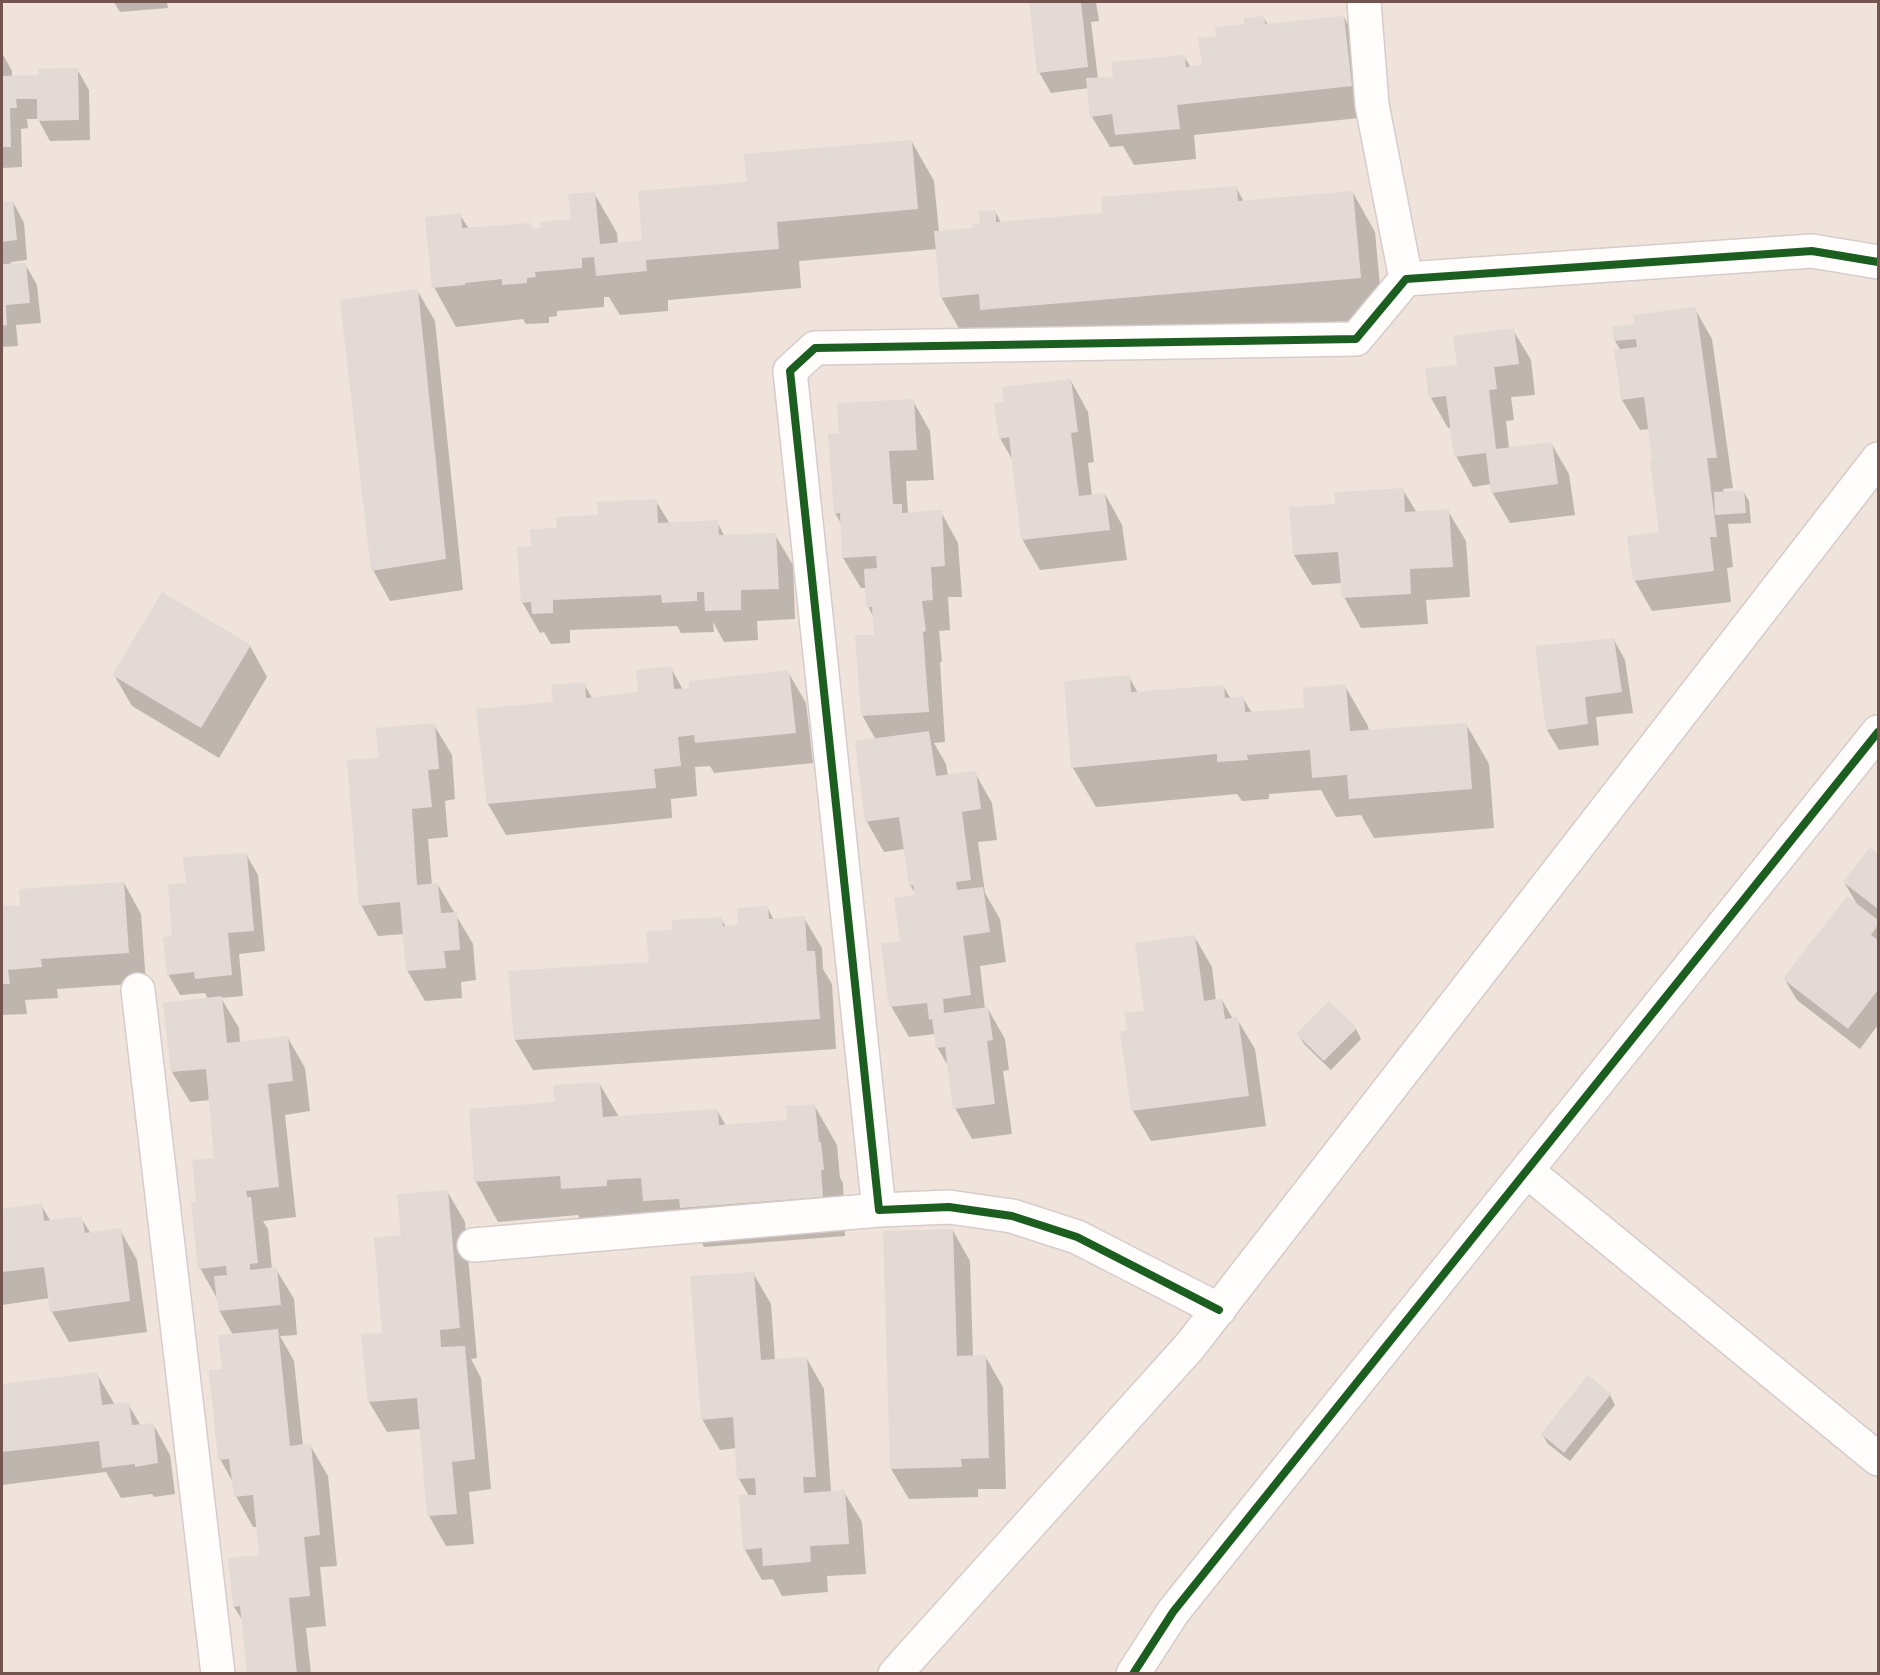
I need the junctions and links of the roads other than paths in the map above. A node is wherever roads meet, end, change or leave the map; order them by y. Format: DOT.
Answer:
graph roads {
  1 [pos="1364,2"];
  2 [pos="1878,262"];
  3 [pos="1406,279"];
  4 [pos="1878,459"];
  5 [pos="1878,732"];
  6 [pos="138,990"];
  7 [pos="1527,1171"];
  8 [pos="879,1210"];
  9 [pos="474,1245"];
  10 [pos="1219,1310"];
  11 [pos="1878,1459"];
  12 [pos="218,1674"];
  13 [pos="895,1674"];
  14 [pos="1133,1674"];
  1 -- 3 [label="street"];
  2 -- 3 [label="street"];
  3 -- 8 [label="street"];
  4 -- 10 [label="street"];
  5 -- 7 [label="street"];
  6 -- 12 [label="street"];
  7 -- 11 [label="street"];
  7 -- 14 [label="street"];
  8 -- 9 [label="street"];
  8 -- 10 [label="street"];
  10 -- 13 [label="street"];
}
